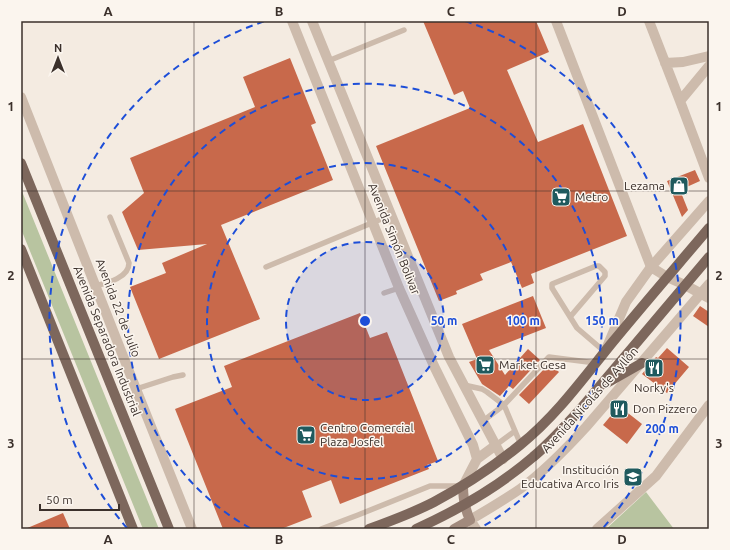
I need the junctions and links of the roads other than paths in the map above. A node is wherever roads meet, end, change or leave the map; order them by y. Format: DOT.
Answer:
graph roads {
  1 [pos="292,21"];
  2 [pos="312,21"];
  3 [pos="556,21"];
  4 [pos="648,21"];
  5 [pos="404,30"];
  6 [pos="709,56"];
  7 [pos="328,61"];
  8 [pos="665,63"];
  9 [pos="709,66"];
  10 [pos="21,97"];
  11 [pos="680,100"];
  12 [pos="21,163"];
  13 [pos="709,178"];
  14 [pos="709,201"];
  15 [pos="391,215"];
  16 [pos="110,218"];
  17 [pos="373,223"];
  18 [pos="709,228"];
  19 [pos="21,249"];
  20 [pos="709,257"];
  21 [pos="266,267"];
  22 [pos="651,267"];
  23 [pos="666,277"];
  24 [pos="709,284"];
  25 [pos="685,285"];
  26 [pos="95,286"];
  27 [pos="399,288"];
  28 [pos="384,293"];
  29 [pos="705,295"];
  30 [pos="570,317"];
  31 [pos="605,352"];
  32 [pos="597,363"];
  33 [pos="642,363"];
  34 [pos="182,375"];
  35 [pos="464,385"];
  36 [pos="598,388"];
  37 [pos="136,389"];
  38 [pos="504,404"];
  39 [pos="708,408"];
  40 [pos="483,421"];
  41 [pos="515,431"];
  42 [pos="496,445"];
  43 [pos="521,445"];
  44 [pos="477,459"];
  45 [pos="503,459"];
  46 [pos="463,486"];
  47 [pos="464,505"];
  48 [pos="470,520"];
  49 [pos="133,529"];
  50 [pos="169,529"];
  51 [pos="192,529"];
  52 [pos="321,529"];
  53 [pos="369,529"];
  54 [pos="416,529"];
  55 [pos="454,529"];
  56 [pos="476,529"];
  57 [pos="597,529"];
  1 -- 17 [label="street, Avenida Simón Bolivar"];
  2 -- 7 [label="street, Avenida Simón Bolivar"];
  3 -- 22 [label="street"];
  4 -- 8 [label="street"];
  5 -- 7 [label="lane"];
  6 -- 8 [label="street"];
  7 -- 15 [label="street, Avenida Simón Bolivar"];
  8 -- 11 [label="street"];
  9 -- 11 [label="street"];
  10 -- 26 [label="street, Avenida 22 de Julio"];
  11 -- 13 [label="street"];
  12 -- 50 [label="main road, Avenida Separadora Industrial"];
  14 -- 22 [label="street"];
  15 -- 17 [label="lane"];
  15 -- 35 [label="street, Avenida Simón Bolivar"];
  16 -- 26 [label="lane"];
  17 -- 21 [label="lane"];
  17 -- 27 [label="street, Avenida Simón Bolivar"];
  18 -- 23 [label="main road, Avenida Nicolás de Ayllón"];
  19 -- 49 [label="main road"];
  20 -- 25 [label="main road, Avenida Nicolás de Ayllón"];
  22 -- 23 [label="street"];
  22 -- 31 [label="street"];
  23 -- 25 [label="street"];
  23 -- 31 [label="main road, Avenida Nicolás de Ayllón"];
  24 -- 29 [label="street, Avenida Nicolás de Ayllón"];
  25 -- 29 [label="street"];
  25 -- 36 [label="main road, Avenida Nicolás de Ayllón"];
  26 -- 37 [label="street, Avenida 22 de Julio"];
  27 -- 28 [label="lane"];
  27 -- 44 [label="street, Avenida Simón Bolivar"];
  29 -- 33 [label="street, Avenida Nicolás de Ayllón"];
  30 -- 30 [label="lane"];
  30 -- 31 [label="lane"];
  31 -- 32 [label="main road, Avenida Nicolás de Ayllón"];
  32 -- 38 [label="lane"];
  32 -- 43 [label="main road, Avenida Nicolás de Ayllón"];
  33 -- 36 [label="main road"];
  33 -- 48 [label="street, Avenida Nicolás de Ayllón"];
  34 -- 37 [label="lane"];
  35 -- 38 [label="lane"];
  35 -- 40 [label="street, Avenida Simón Bolivar"];
  36 -- 47 [label="main road, Avenida Nicolás de Ayllón"];
  37 -- 51 [label="street, Avenida 22 de Julio"];
  38 -- 40 [label="lane"];
  38 -- 41 [label="lane"];
  39 -- 57 [label="street"];
  40 -- 42 [label="street, Avenida Simón Bolivar"];
  41 -- 42 [label="lane"];
  41 -- 43 [label="lane"];
  42 -- 44 [label="street"];
  42 -- 45 [label="street, Avenida Simón Bolivar"];
  43 -- 45 [label="main road, Avenida Nicolás de Ayllón"];
  44 -- 46 [label="street"];
  45 -- 46 [label="main road, Avenida Nicolás de Ayllón"];
  46 -- 47 [label="main road"];
  46 -- 52 [label="lane"];
  46 -- 53 [label="main road, Avenida Nicolás de Ayllón"];
  47 -- 48 [label="main road"];
  47 -- 54 [label="main road, Avenida Nicolás de Ayllón"];
  48 -- 55 [label="main road, Avenida Nicolás de Ayllón"];
  48 -- 56 [label="street"];
}
